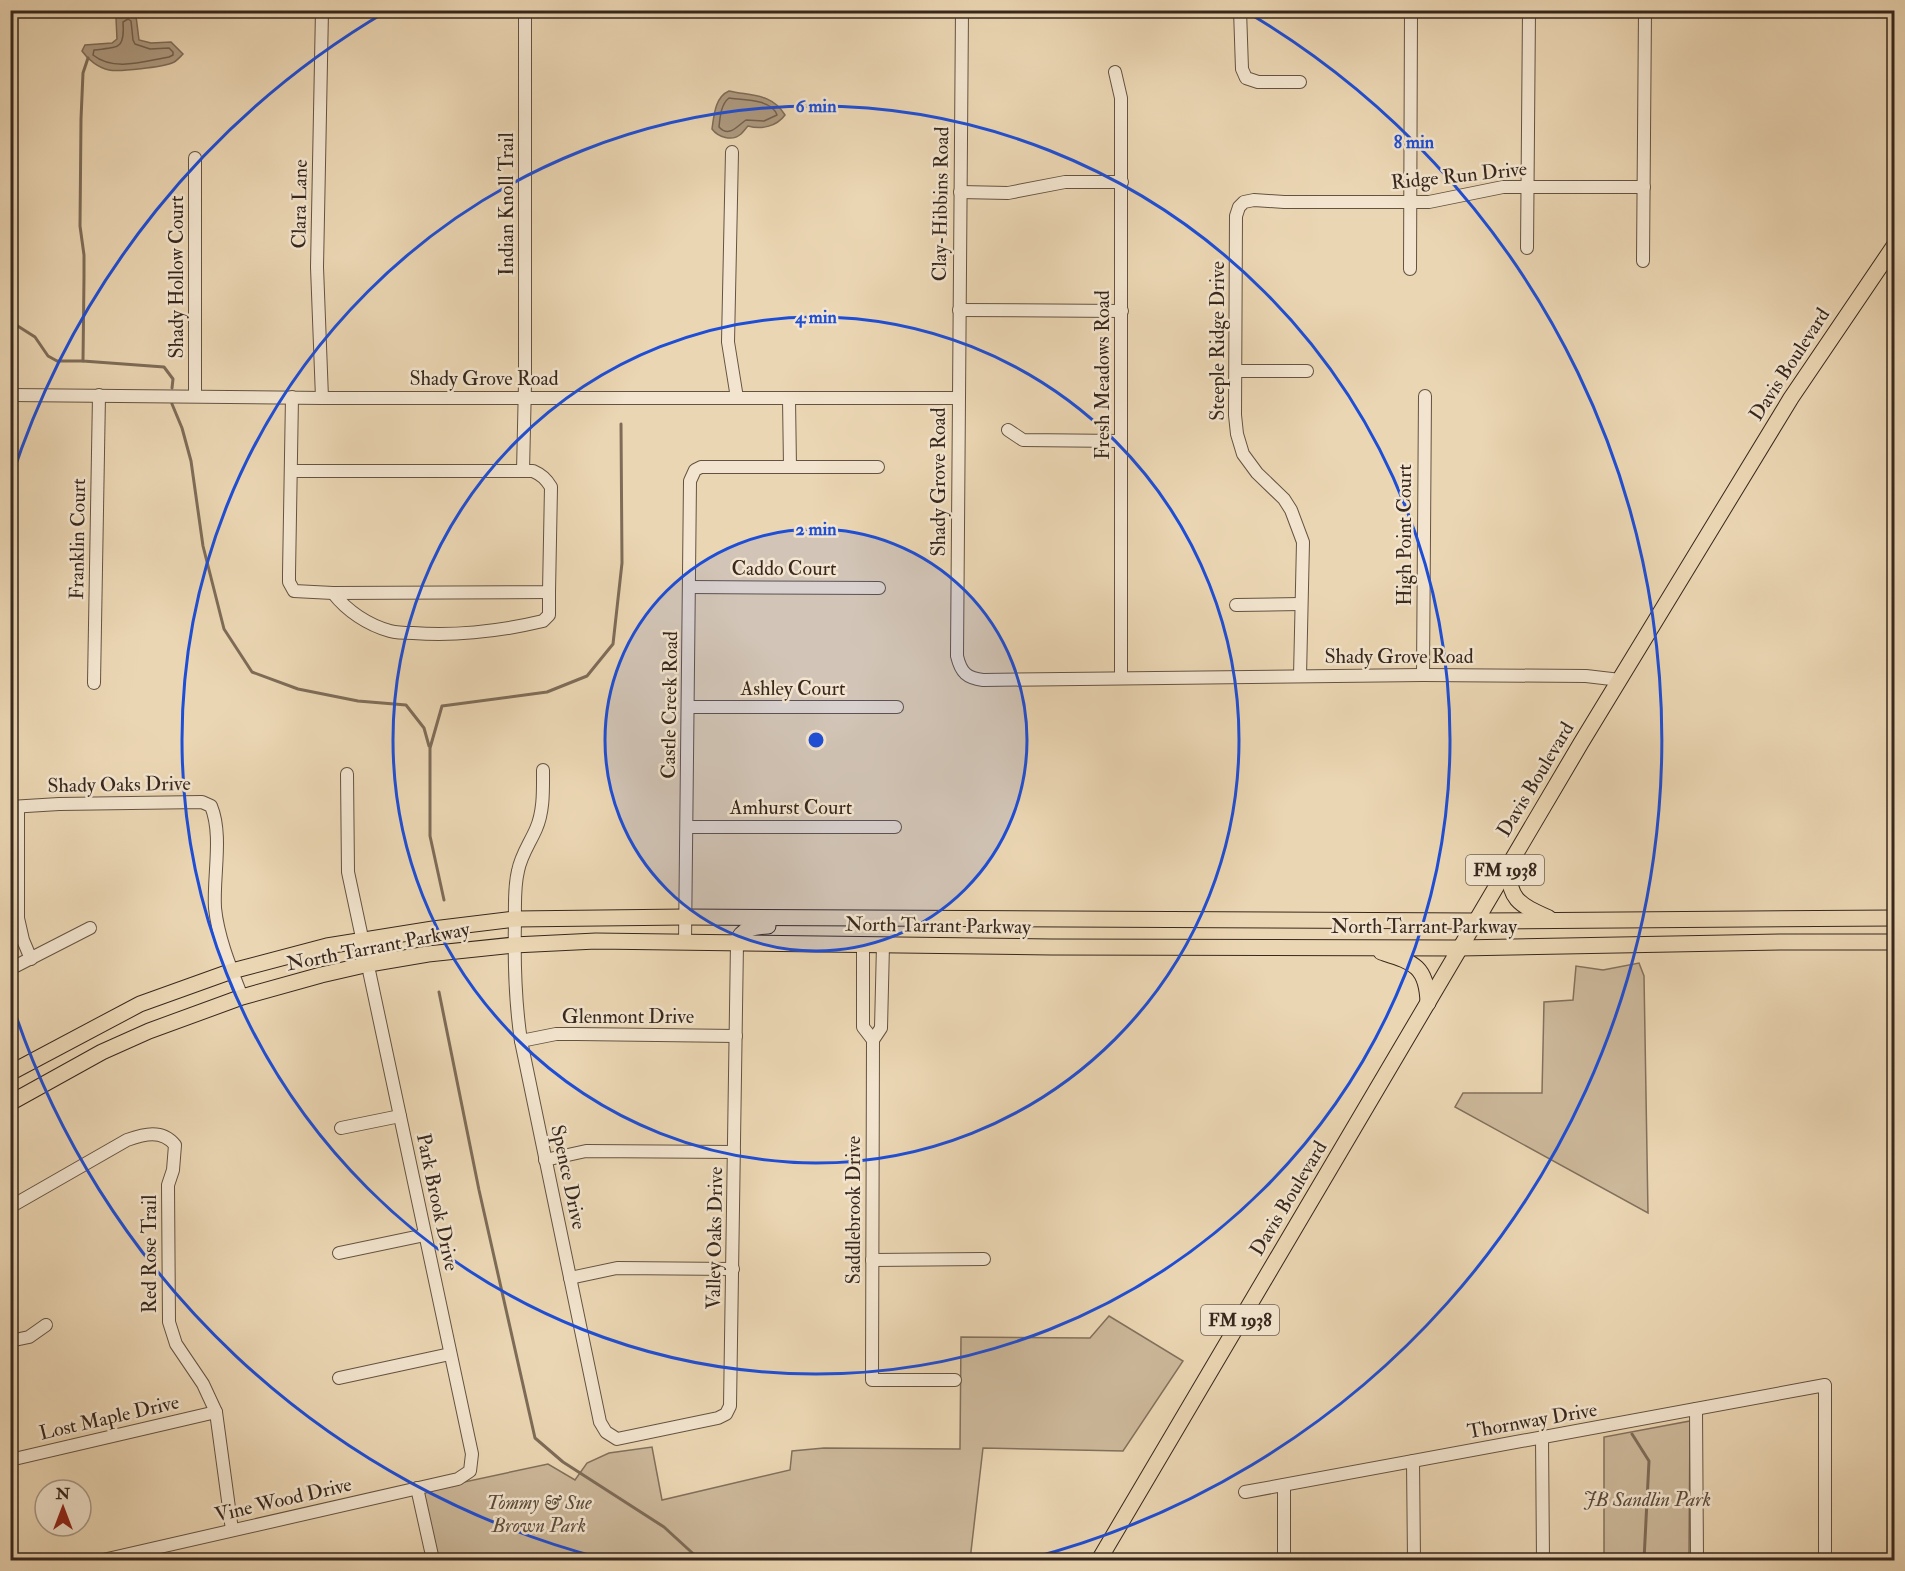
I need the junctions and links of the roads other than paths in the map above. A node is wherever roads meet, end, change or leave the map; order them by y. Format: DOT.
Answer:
graph roads {
  1 [pos="322,10"];
  2 [pos="525,10"];
  3 [pos="962,10"];
  4 [pos="1240,10"];
  5 [pos="1411,10"];
  6 [pos="1529,10"];
  7 [pos="1645,10"];
  8 [pos="1115,72"];
  9 [pos="1300,82"];
  10 [pos="732,152"];
  11 [pos="195,158"];
  12 [pos="1122,182"];
  13 [pos="1528,186"];
  14 [pos="1644,187"];
  15 [pos="960,192"];
  16 [pos="1244,202"];
  17 [pos="1410,202"];
  18 [pos="1894,246"];
  19 [pos="1527,248"];
  20 [pos="1643,261"];
  21 [pos="1410,269"];
  22 [pos="959,310"];
  23 [pos="1122,311"];
  24 [pos="1236,371"];
  25 [pos="1307,371"];
  26 [pos="10,395"];
  27 [pos="99,395"];
  28 [pos="195,396"];
  29 [pos="1425,396"];
  30 [pos="292,397"];
  31 [pos="322,398"];
  32 [pos="524,398"];
  33 [pos="737,398"];
  34 [pos="958,398"];
  35 [pos="789,399"];
  36 [pos="1008,430"];
  37 [pos="1121,441"];
  38 [pos="790,467"];
  39 [pos="878,467"];
  40 [pos="291,471"];
  41 [pos="523,471"];
  42 [pos="690,586"];
  43 [pos="879,588"];
  44 [pos="549,592"];
  45 [pos="333,593"];
  46 [pos="1300,604"];
  47 [pos="1236,605"];
  48 [pos="1423,675"];
  49 [pos="1300,676"];
  50 [pos="1120,678"];
  51 [pos="1620,680"];
  52 [pos="94,683"];
  53 [pos="688,707"];
  54 [pos="897,707"];
  55 [pos="543,770"];
  56 [pos="347,774"];
  57 [pos="14,807"];
  58 [pos="687,827"];
  59 [pos="895,827"];
  60 [pos="1510,861"];
  61 [pos="685,917"];
  62 [pos="1887,918"];
  63 [pos="515,919"];
  64 [pos="827,919"];
  65 [pos="1052,919"];
  66 [pos="1554,920"];
  67 [pos="1475,921"];
  68 [pos="90,928"];
  69 [pos="364,940"];
  70 [pos="685,942"];
  71 [pos="1887,942"];
  72 [pos="737,943"];
  73 [pos="514,945"];
  74 [pos="863,945"];
  75 [pos="883,945"];
  76 [pos="1366,947"];
  77 [pos="1051,948"];
  78 [pos="1460,948"];
  79 [pos="31,959"];
  80 [pos="369,964"];
  81 [pos="10,969"];
  82 [pos="232,971"];
  83 [pos="242,997"];
  84 [pos="863,1002"];
  85 [pos="881,1002"];
  86 [pos="1428,1003"];
  87 [pos="736,1036"];
  88 [pos="873,1040"];
  89 [pos="520,1041"];
  90 [pos="10,1073"];
  91 [pos="10,1103"];
  92 [pos="400,1116"];
  93 [pos="341,1128"];
  94 [pos="734,1152"];
  95 [pos="545,1160"];
  96 [pos="10,1206"];
  97 [pos="425,1235"];
  98 [pos="339,1253"];
  99 [pos="984,1259"];
  100 [pos="872,1260"];
  101 [pos="733,1269"];
  102 [pos="570,1278"];
  103 [pos="46,1325"];
  104 [pos="10,1341"];
  105 [pos="450,1354"];
  106 [pos="339,1378"];
  107 [pos="955,1380"];
  108 [pos="1696,1409"];
  109 [pos="216,1412"];
  110 [pos="611,1437"];
  111 [pos="1542,1437"];
  112 [pos="10,1460"];
  113 [pos="1413,1461"];
  114 [pos="470,1471"];
  115 [pos="1284,1485"];
  116 [pos="417,1488"];
  117 [pos="1245,1492"];
  118 [pos="232,1530"];
  119 [pos="103,1560"];
  120 [pos="433,1560"];
  121 [pos="1099,1560"];
  122 [pos="1284,1560"];
  123 [pos="1414,1560"];
  124 [pos="1543,1560"];
  125 [pos="1697,1560"];
  126 [pos="1825,1560"];
  1 -- 31 [label="street, Clara Lane"];
  2 -- 32 [label="street, Indian Knoll Trail"];
  3 -- 15 [label="street, Clay-Hibbins Road"];
  4 -- 9 [label="street"];
  5 -- 17 [label="street"];
  6 -- 13 [label="street"];
  7 -- 14 [label="street"];
  8 -- 12 [label="street, Fresh Meadows Road"];
  10 -- 33 [label="street"];
  11 -- 28 [label="street, Shady Hollow Court"];
  12 -- 15 [label="street"];
  12 -- 23 [label="street, Fresh Meadows Road"];
  13 -- 14 [label="street, Ridge Run Drive"];
  13 -- 17 [label="street, Ridge Run Drive"];
  13 -- 19 [label="street"];
  14 -- 20 [label="street"];
  15 -- 22 [label="street, Clay-Hibbins Road"];
  16 -- 17 [label="street, Ridge Run Drive"];
  16 -- 24 [label="street, Steeple Ridge Drive"];
  17 -- 21 [label="street"];
  18 -- 51 [label="main road, Davis Boulevard / FM 1938"];
  22 -- 23 [label="street"];
  22 -- 34 [label="street, Clay-Hibbins Road"];
  23 -- 37 [label="street, Fresh Meadows Road"];
  24 -- 25 [label="street"];
  24 -- 46 [label="street, Steeple Ridge Drive"];
  26 -- 27 [label="street, Shady Grove Road"];
  27 -- 28 [label="street, Shady Grove Road"];
  27 -- 52 [label="street, Franklin Court"];
  28 -- 30 [label="street, Shady Grove Road"];
  29 -- 48 [label="street, High Point Court"];
  30 -- 31 [label="street, Shady Grove Road"];
  30 -- 40 [label="street"];
  31 -- 32 [label="street, Shady Grove Road"];
  32 -- 33 [label="street, Shady Grove Road"];
  32 -- 41 [label="street, Indian Knoll Trail"];
  33 -- 35 [label="street, Shady Grove Road"];
  34 -- 35 [label="street, Shady Grove Road"];
  34 -- 50 [label="street, Shady Grove Road"];
  35 -- 38 [label="street"];
  36 -- 37 [label="street"];
  37 -- 50 [label="street, Fresh Meadows Road"];
  38 -- 39 [label="street"];
  38 -- 42 [label="street, Castle Creek Road"];
  40 -- 41 [label="street"];
  40 -- 45 [label="street"];
  41 -- 44 [label="street"];
  42 -- 43 [label="street, Caddo Court"];
  42 -- 53 [label="street, Castle Creek Road"];
  44 -- 45 [label="street"];
  44 -- 45 [label="street"];
  46 -- 47 [label="street"];
  46 -- 49 [label="street, Steeple Ridge Drive"];
  48 -- 49 [label="street, Shady Grove Road"];
  48 -- 51 [label="street, Shady Grove Road"];
  49 -- 50 [label="street, Shady Grove Road"];
  51 -- 60 [label="main road, Davis Boulevard / FM 1938"];
  53 -- 54 [label="street, Ashley Court"];
  53 -- 58 [label="street, Castle Creek Road"];
  55 -- 63 [label="street, Spence Drive"];
  56 -- 69 [label="street, Park Brook Drive"];
  57 -- 79 [label="street"];
  57 -- 82 [label="street, Shady Oaks Drive"];
  58 -- 59 [label="street, Amhurst Court"];
  58 -- 61 [label="street, Castle Creek Road"];
  60 -- 66 [label="main road"];
  60 -- 67 [label="main road, Davis Boulevard / FM 1938"];
  61 -- 63 [label="main road, North Tarrant Parkway"];
  61 -- 64 [label="main road, North Tarrant Parkway"];
  61 -- 70 [label="street, Castle Creek Road"];
  62 -- 66 [label="main road, North Tarrant Parkway"];
  62 -- 71 [label="main road"];
  63 -- 69 [label="main road, North Tarrant Parkway"];
  63 -- 73 [label="street, Spence Drive"];
  64 -- 65 [label="main road, North Tarrant Parkway"];
  64 -- 72 [label="main road"];
  65 -- 67 [label="main road, North Tarrant Parkway"];
  65 -- 77 [label="main road"];
  66 -- 67 [label="main road, North Tarrant Parkway"];
  67 -- 78 [label="main road, Davis Boulevard / FM 1938"];
  68 -- 79 [label="street"];
  69 -- 80 [label="street, Park Brook Drive"];
  69 -- 82 [label="main road, North Tarrant Parkway"];
  70 -- 72 [label="main road, North Tarrant Parkway"];
  70 -- 73 [label="main road, North Tarrant Parkway"];
  71 -- 78 [label="main road, North Tarrant Parkway"];
  72 -- 74 [label="main road, North Tarrant Parkway"];
  72 -- 87 [label="street, Valley Oaks Drive"];
  73 -- 80 [label="main road, North Tarrant Parkway"];
  73 -- 89 [label="street, Spence Drive"];
  74 -- 75 [label="main road, North Tarrant Parkway"];
  74 -- 84 [label="street, Saddlebrook Drive"];
  75 -- 77 [label="main road, North Tarrant Parkway"];
  75 -- 85 [label="street, Saddlebrook Drive"];
  76 -- 77 [label="main road, North Tarrant Parkway"];
  76 -- 78 [label="main road, North Tarrant Parkway"];
  76 -- 86 [label="main road"];
  78 -- 86 [label="main road, Davis Boulevard / FM 1938"];
  79 -- 81 [label="street"];
  80 -- 83 [label="main road, North Tarrant Parkway"];
  80 -- 92 [label="street, Park Brook Drive"];
  82 -- 83 [label="street, Shady Oaks Drive"];
  82 -- 90 [label="main road, North Tarrant Parkway"];
  83 -- 91 [label="main road, North Tarrant Parkway"];
  84 -- 85 [label="street"];
  84 -- 88 [label="street, Saddlebrook Drive"];
  85 -- 88 [label="street, Saddlebrook Drive"];
  86 -- 121 [label="main road, Davis Boulevard / FM 1938"];
  87 -- 89 [label="street, Glenmont Drive"];
  87 -- 94 [label="street, Valley Oaks Drive"];
  88 -- 100 [label="street, Saddlebrook Drive"];
  89 -- 95 [label="street, Spence Drive"];
  92 -- 93 [label="street"];
  92 -- 97 [label="street, Park Brook Drive"];
  94 -- 95 [label="street"];
  94 -- 101 [label="street, Valley Oaks Drive"];
  95 -- 102 [label="street, Spence Drive"];
  96 -- 109 [label="street, Red Rose Trail"];
  97 -- 98 [label="street"];
  97 -- 105 [label="street, Park Brook Drive"];
  99 -- 100 [label="street"];
  100 -- 107 [label="street, Saddlebrook Drive"];
  101 -- 102 [label="street"];
  101 -- 110 [label="street, Valley Oaks Drive"];
  102 -- 110 [label="street, Spence Drive"];
  103 -- 104 [label="street"];
  105 -- 106 [label="street"];
  105 -- 114 [label="street, Park Brook Drive"];
  108 -- 111 [label="street, Thornway Drive"];
  108 -- 125 [label="street"];
  108 -- 126 [label="street, Thornway Drive"];
  109 -- 112 [label="street, Lost Maple Drive"];
  109 -- 118 [label="street, Red Rose Trail"];
  111 -- 113 [label="street, Thornway Drive"];
  111 -- 124 [label="street"];
  113 -- 115 [label="street, Thornway Drive"];
  113 -- 123 [label="street"];
  114 -- 116 [label="street, Vine Wood Drive"];
  115 -- 117 [label="street, Thornway Drive"];
  115 -- 122 [label="street"];
  116 -- 118 [label="street, Vine Wood Drive"];
  116 -- 120 [label="street"];
  118 -- 119 [label="street, Vine Wood Drive"];
}
